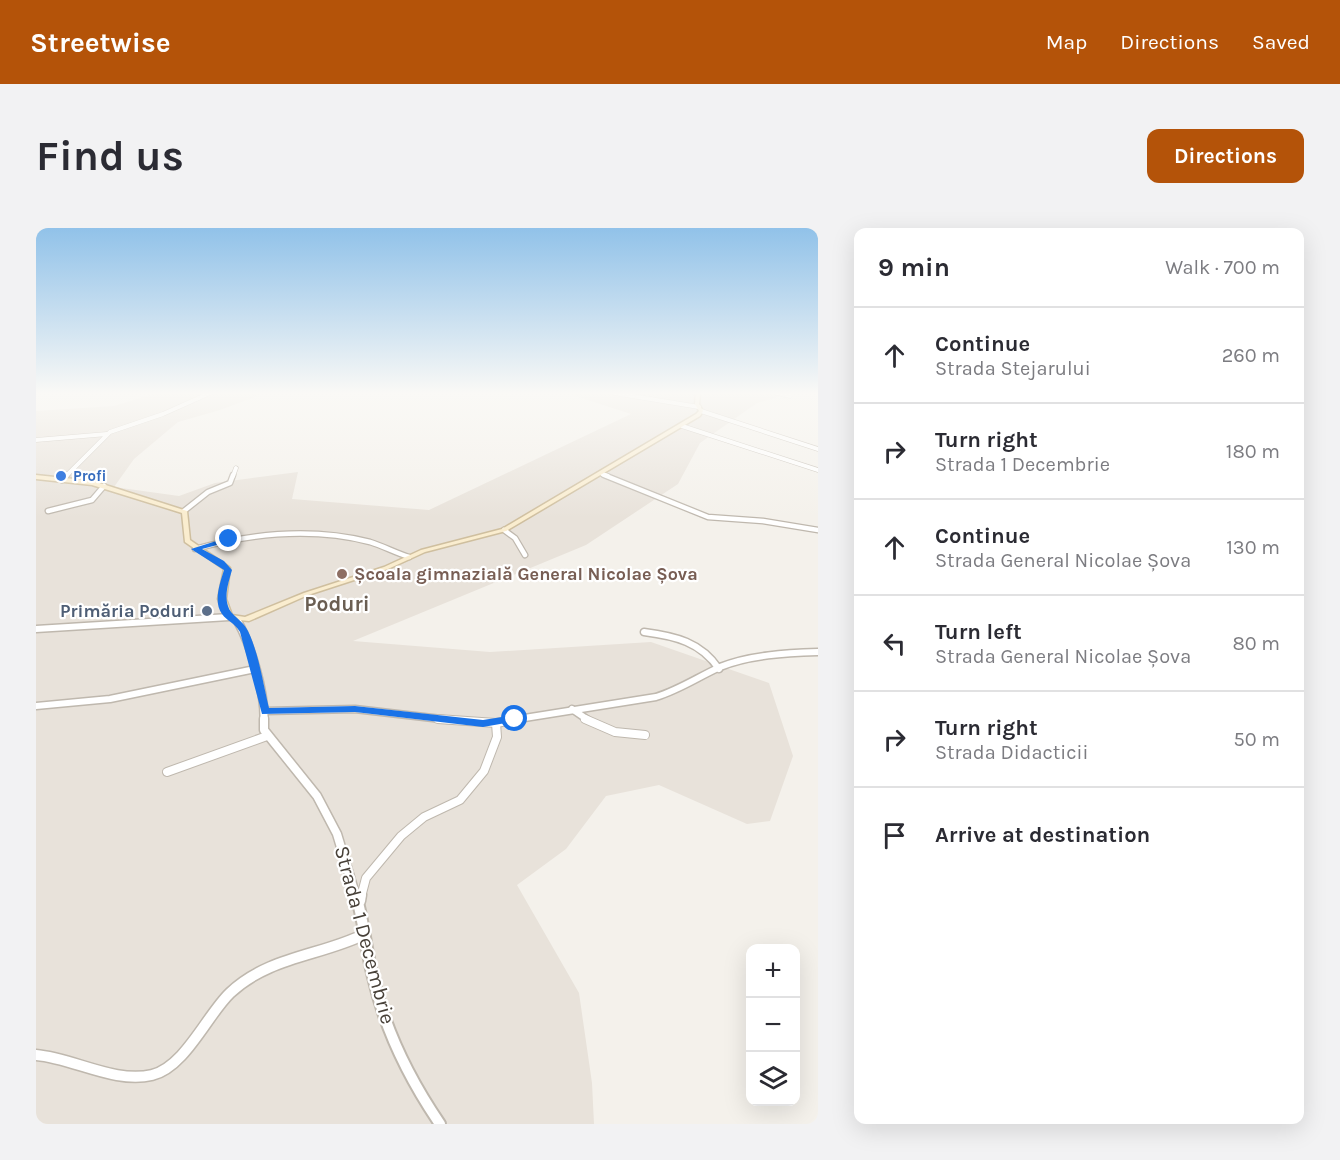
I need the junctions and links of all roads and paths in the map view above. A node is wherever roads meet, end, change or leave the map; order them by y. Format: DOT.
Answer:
graph roads {
  1 [pos="89,435"];
  2 [pos="105,435"];
  3 [pos="667,435"];
  4 [pos="708,435"];
  5 [pos="776,435"];
  6 [pos="36,440"];
  7 [pos="818,449"];
  8 [pos="236,468"];
  9 [pos="818,470"];
  10 [pos="602,474"];
  11 [pos="36,477"];
  12 [pos="62,480"];
  13 [pos="104,486"];
  14 [pos="48,511"];
  15 [pos="184,511"];
  16 [pos="504,530"];
  17 [pos="818,530"];
  18 [pos="195,549"];
  19 [pos="525,555"];
  20 [pos="409,557"];
  21 [pos="233,618"];
  22 [pos="36,629"];
  23 [pos="644,632"];
  24 [pos="818,652"];
  25 [pos="255,669"];
  26 [pos="719,669"];
  27 [pos="36,706"];
  28 [pos="572,709"];
  29 [pos="265,711"];
  30 [pos="496,723"];
  31 [pos="645,735"];
  32 [pos="267,736"];
  33 [pos="167,772"];
  34 [pos="359,907"];
  35 [pos="363,935"];
  36 [pos="36,1055"];
  37 [pos="440,1124"];
  1 -- 6 [label="street"];
  2 -- 12 [label="street"];
  3 -- 10 [label="main road"];
  4 -- 9 [label="street"];
  5 -- 7 [label="street"];
  8 -- 15 [label="street"];
  10 -- 16 [label="main road"];
  10 -- 17 [label="street"];
  11 -- 12 [label="main road"];
  12 -- 13 [label="main road"];
  13 -- 14 [label="street"];
  13 -- 15 [label="main road"];
  15 -- 18 [label="main road"];
  16 -- 19 [label="street"];
  16 -- 20 [label="main road"];
  18 -- 20 [label="street"];
  18 -- 21 [label="main road"];
  20 -- 21 [label="main road"];
  21 -- 22 [label="street"];
  21 -- 25 [label="street"];
  23 -- 26 [label="street"];
  24 -- 26 [label="street"];
  25 -- 27 [label="street"];
  25 -- 29 [label="street"];
  26 -- 28 [label="street"];
  28 -- 30 [label="street"];
  28 -- 31 [label="street"];
  29 -- 30 [label="street"];
  29 -- 32 [label="street"];
  30 -- 34 [label="street"];
  32 -- 33 [label="street"];
  32 -- 34 [label="street, Strada 1 Decembrie"];
  34 -- 35 [label="street, Strada 1 Decembrie"];
  35 -- 36 [label="street"];
  35 -- 37 [label="street, Strada 1 Decembrie"];
}
